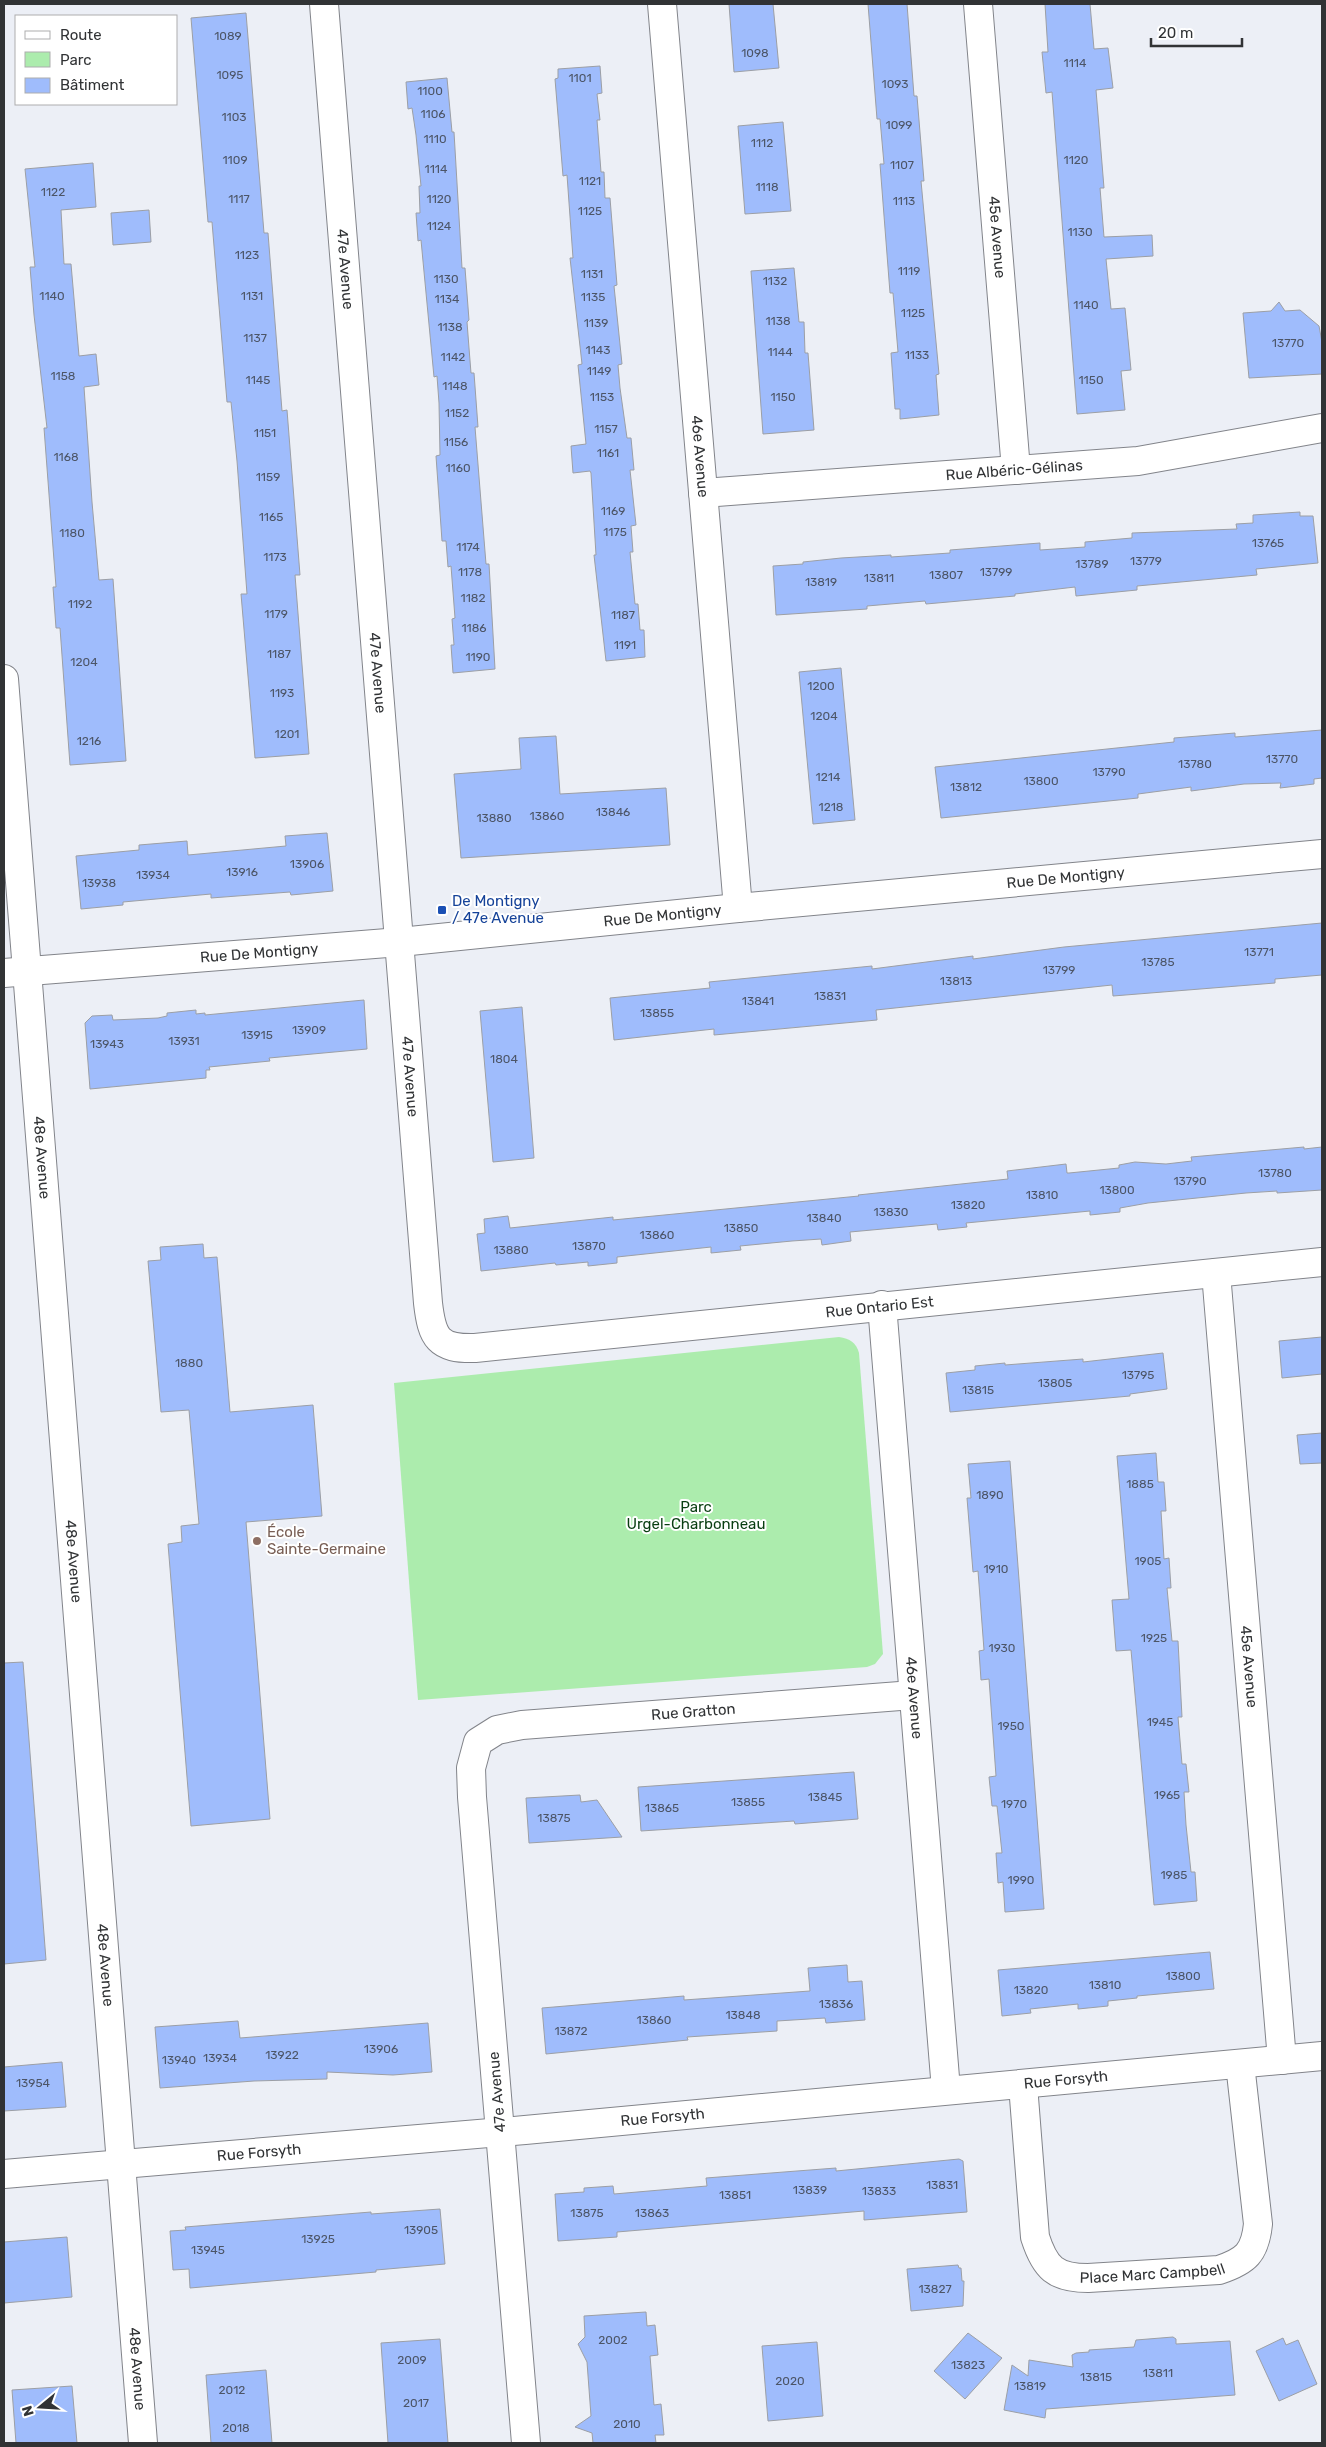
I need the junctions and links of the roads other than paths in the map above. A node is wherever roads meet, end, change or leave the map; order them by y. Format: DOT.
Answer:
graph roads {
  1 [pos="324,4"];
  2 [pos="662,4"];
  3 [pos="978,4"];
  4 [pos="1322,428"];
  5 [pos="1016,470"];
  6 [pos="703,493"];
  7 [pos="4,680"];
  8 [pos="1322,854"];
  9 [pos="738,908"];
  10 [pos="400,942"];
  11 [pos="16,972"];
  12 [pos="1322,1262"];
  13 [pos="1216,1273"];
  14 [pos="882,1305"];
  15 [pos="439,1340"];
  16 [pos="913,1695"];
  17 [pos="478,1742"];
  18 [pos="1322,2056"];
  19 [pos="1282,2060"];
  20 [pos="1240,2064"];
  21 [pos="1023,2084"];
  22 [pos="946,2090"];
  23 [pos="501,2132"];
  24 [pos="121,2165"];
  25 [pos="4,2174"];
  26 [pos="143,2443"];
  27 [pos="526,2443"];
  1 -- 10 [label="street, 47e Avenue"];
  2 -- 6 [label="street, 46e Avenue"];
  3 -- 5 [label="street, 45e Avenue"];
  4 -- 5 [label="street, Rue Albéric-Gélinas"];
  5 -- 6 [label="street, Rue Albéric-Gélinas"];
  6 -- 9 [label="street, 46e Avenue"];
  7 -- 11 [label="street, 48e Avenue"];
  8 -- 9 [label="street, Rue De Montigny"];
  9 -- 10 [label="street, Rue De Montigny"];
  10 -- 11 [label="street, Rue De Montigny"];
  10 -- 15 [label="street, 47e Avenue"];
  11 -- 24 [label="street, 48e Avenue"];
  12 -- 13 [label="street, Rue Ontario Est"];
  13 -- 14 [label="street, Rue Ontario Est"];
  13 -- 19 [label="street, 45e Avenue"];
  14 -- 15 [label="street, Rue Ontario Est"];
  14 -- 16 [label="street, 46e Avenue"];
  16 -- 17 [label="street, Rue Gratton"];
  16 -- 22 [label="street, 46e Avenue"];
  17 -- 23 [label="street, 47e Avenue"];
  18 -- 19 [label="street, Rue Forsyth"];
  19 -- 20 [label="street, Rue Forsyth"];
  20 -- 21 [label="street, Rue Forsyth"];
  20 -- 21 [label="street, Place Marc Campbell"];
  21 -- 22 [label="street, Rue Forsyth"];
  22 -- 23 [label="street, Rue Forsyth"];
  23 -- 24 [label="street, Rue Forsyth"];
  23 -- 27 [label="street, 47e Avenue"];
  24 -- 25 [label="street, Rue Forsyth"];
  24 -- 26 [label="street, 48e Avenue"];
}
